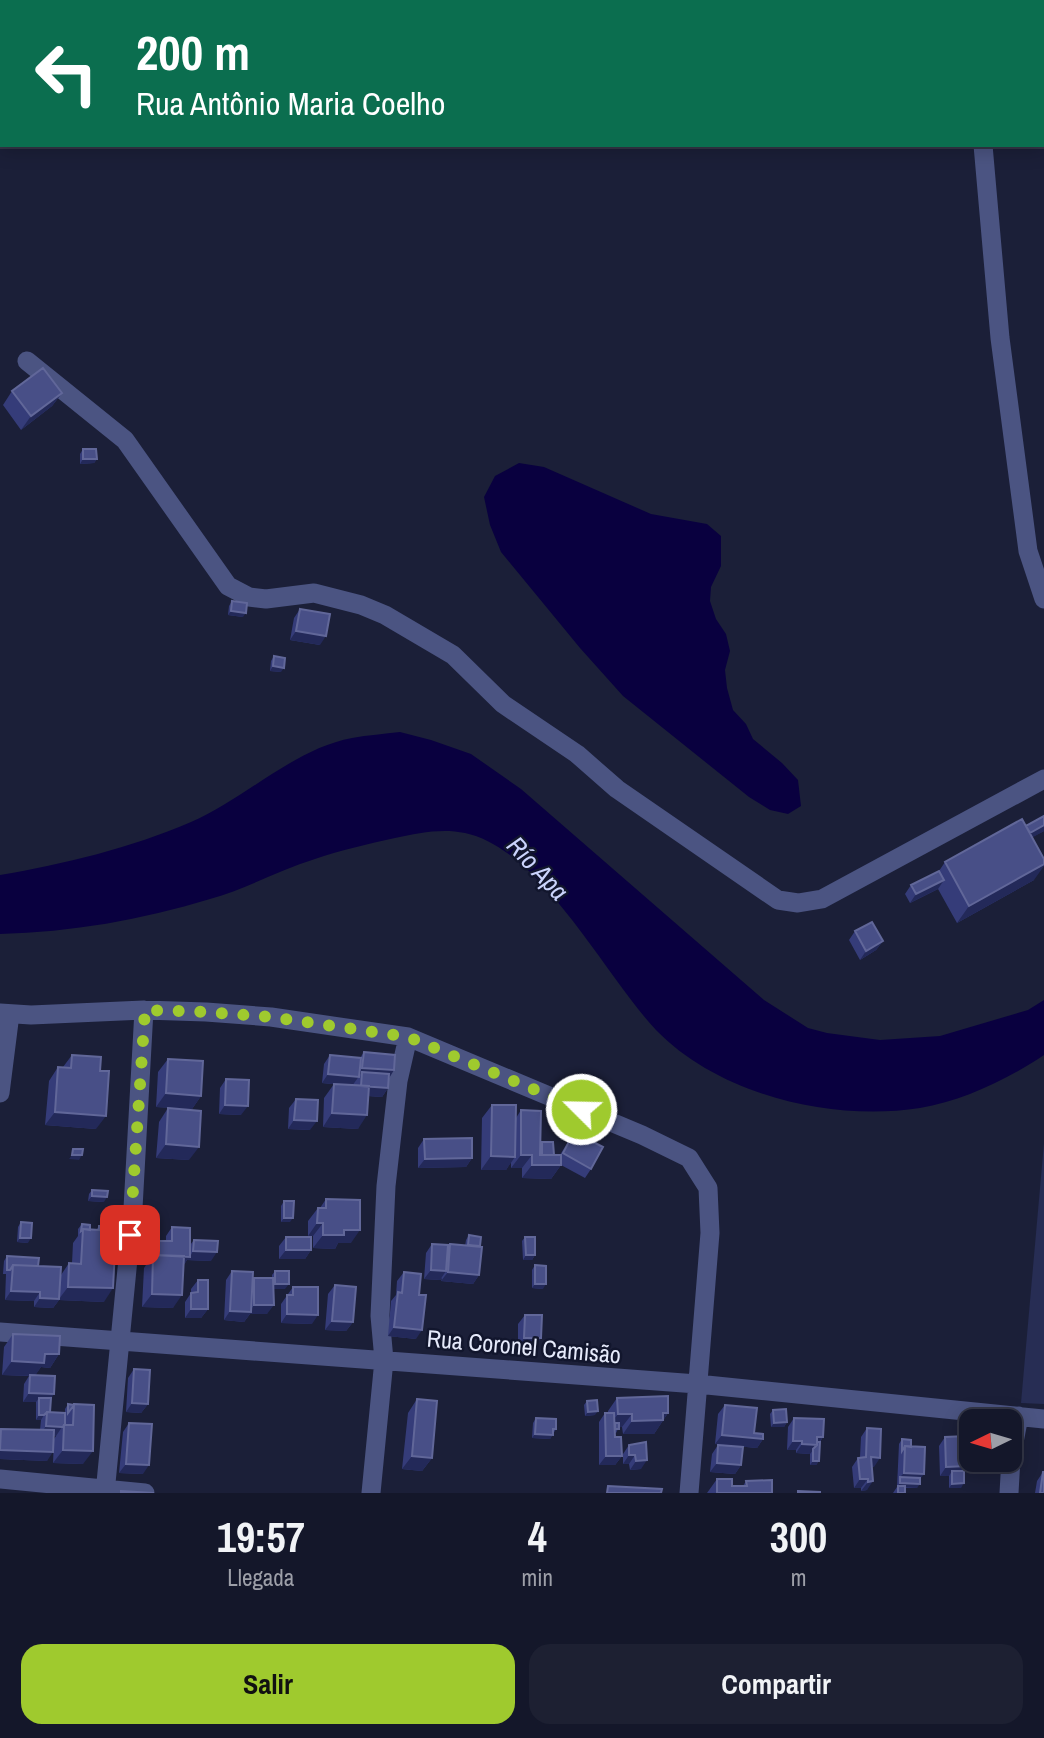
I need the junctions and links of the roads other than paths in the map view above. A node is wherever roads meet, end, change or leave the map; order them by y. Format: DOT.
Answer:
graph roads {
  1 [pos="983,147"];
  2 [pos="27,361"];
  3 [pos="1044,599"];
  4 [pos="1044,779"];
  5 [pos="145,1010"];
  6 [pos="5,1014"];
  7 [pos="408,1037"];
  8 [pos="0,1093"];
  9 [pos="0,1332"];
  10 [pos="119,1340"];
  11 [pos="384,1360"];
  12 [pos="697,1384"];
  13 [pos="959,1410"];
  14 [pos="1022,1416"];
  15 [pos="1044,1419"];
  16 [pos="1010,1472"];
  17 [pos="0,1479"];
  18 [pos="105,1491"];
  19 [pos="145,1493"];
  20 [pos="370,1493"];
  21 [pos="689,1493"];
  22 [pos="1009,1493"];
  1 -- 3 [label="street"];
  2 -- 4 [label="street"];
  5 -- 6 [label="street"];
  5 -- 7 [label="street"];
  5 -- 10 [label="street"];
  6 -- 8 [label="street"];
  7 -- 11 [label="street"];
  7 -- 12 [label="street"];
  9 -- 10 [label="street, Rua Coronel Camisão"];
  10 -- 11 [label="street, Rua Coronel Camisão"];
  10 -- 18 [label="street"];
  11 -- 12 [label="street, Rua Coronel Camisão"];
  11 -- 20 [label="street"];
  12 -- 13 [label="street, Rua Coronel Camisão"];
  12 -- 21 [label="street"];
  14 -- 15 [label="street, Rua Coronel Camisão"];
  16 -- 22 [label="street"];
  17 -- 18 [label="street"];
  18 -- 19 [label="street"];
}
